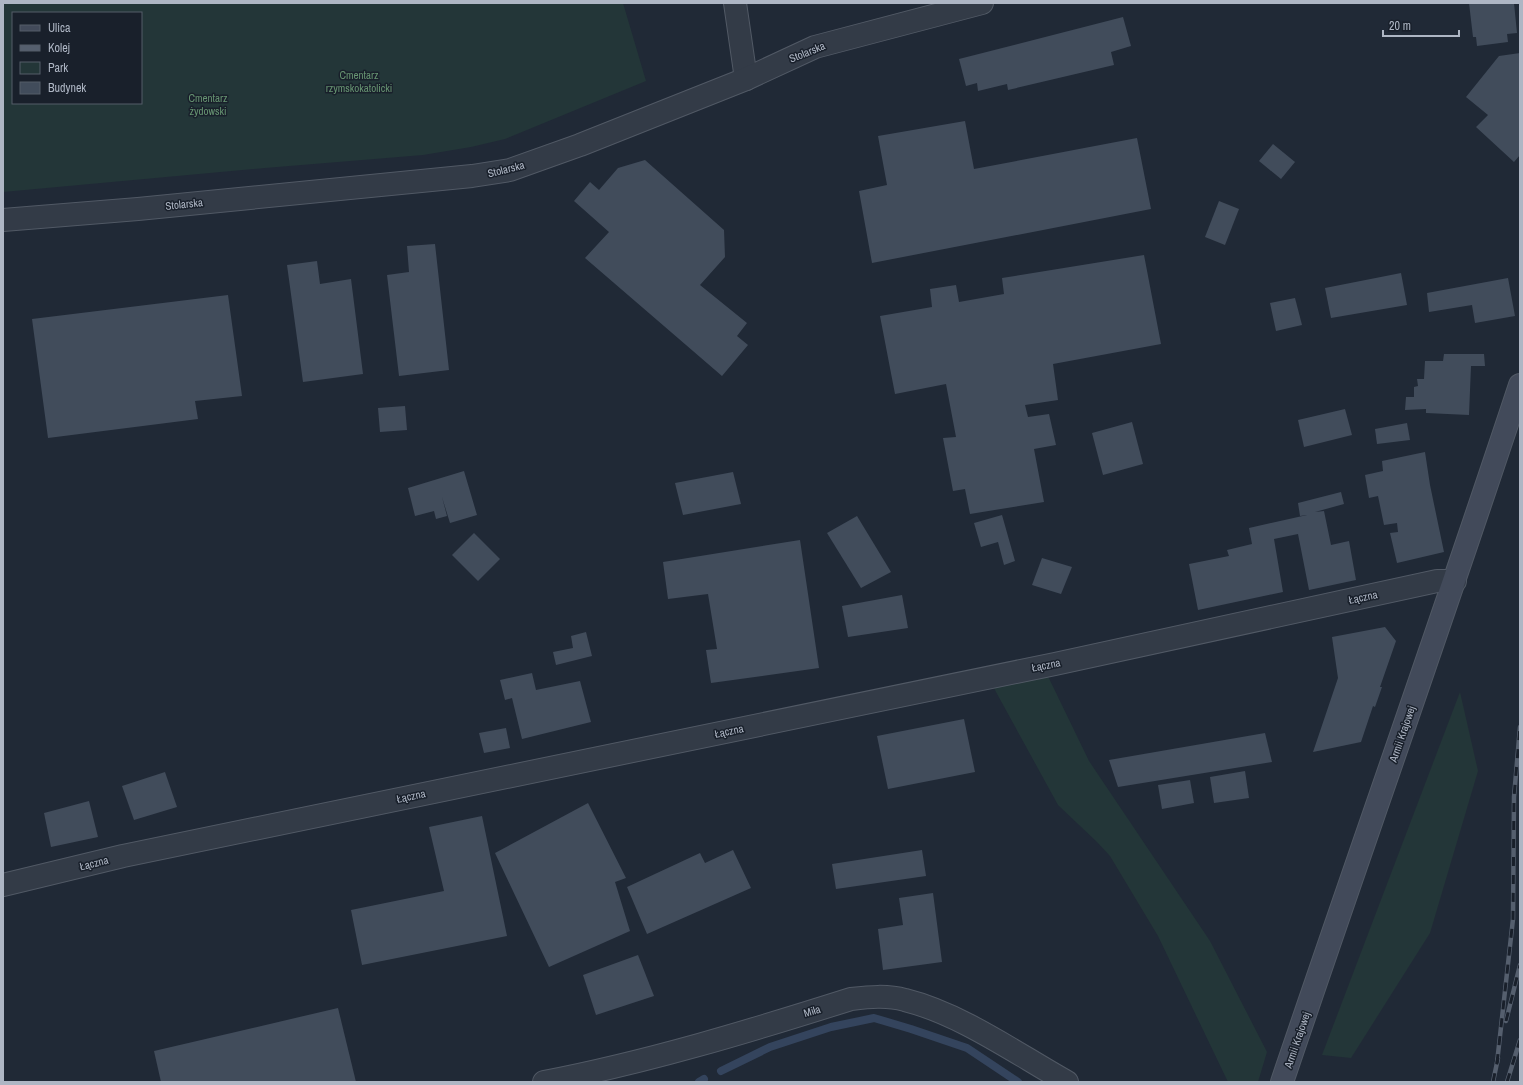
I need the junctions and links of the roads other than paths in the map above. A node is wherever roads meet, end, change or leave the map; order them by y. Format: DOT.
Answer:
graph roads {
  1 [pos="735,3"];
  2 [pos="982,3"];
  3 [pos="746,79"];
  4 [pos="3,220"];
  5 [pos="1520,385"];
  6 [pos="1455,581"];
  7 [pos="3,885"];
  8 [pos="544,1082"];
  9 [pos="1068,1082"];
  10 [pos="1282,1082"];
  1 -- 3 [label="street"];
  2 -- 3 [label="street, Stolarska"];
  3 -- 4 [label="street, Stolarska"];
  5 -- 6 [label="street, Armii Krajowej"];
  6 -- 7 [label="street, Łączna"];
  6 -- 10 [label="street, Armii Krajowej"];
  8 -- 9 [label="street, Miła"];
}
